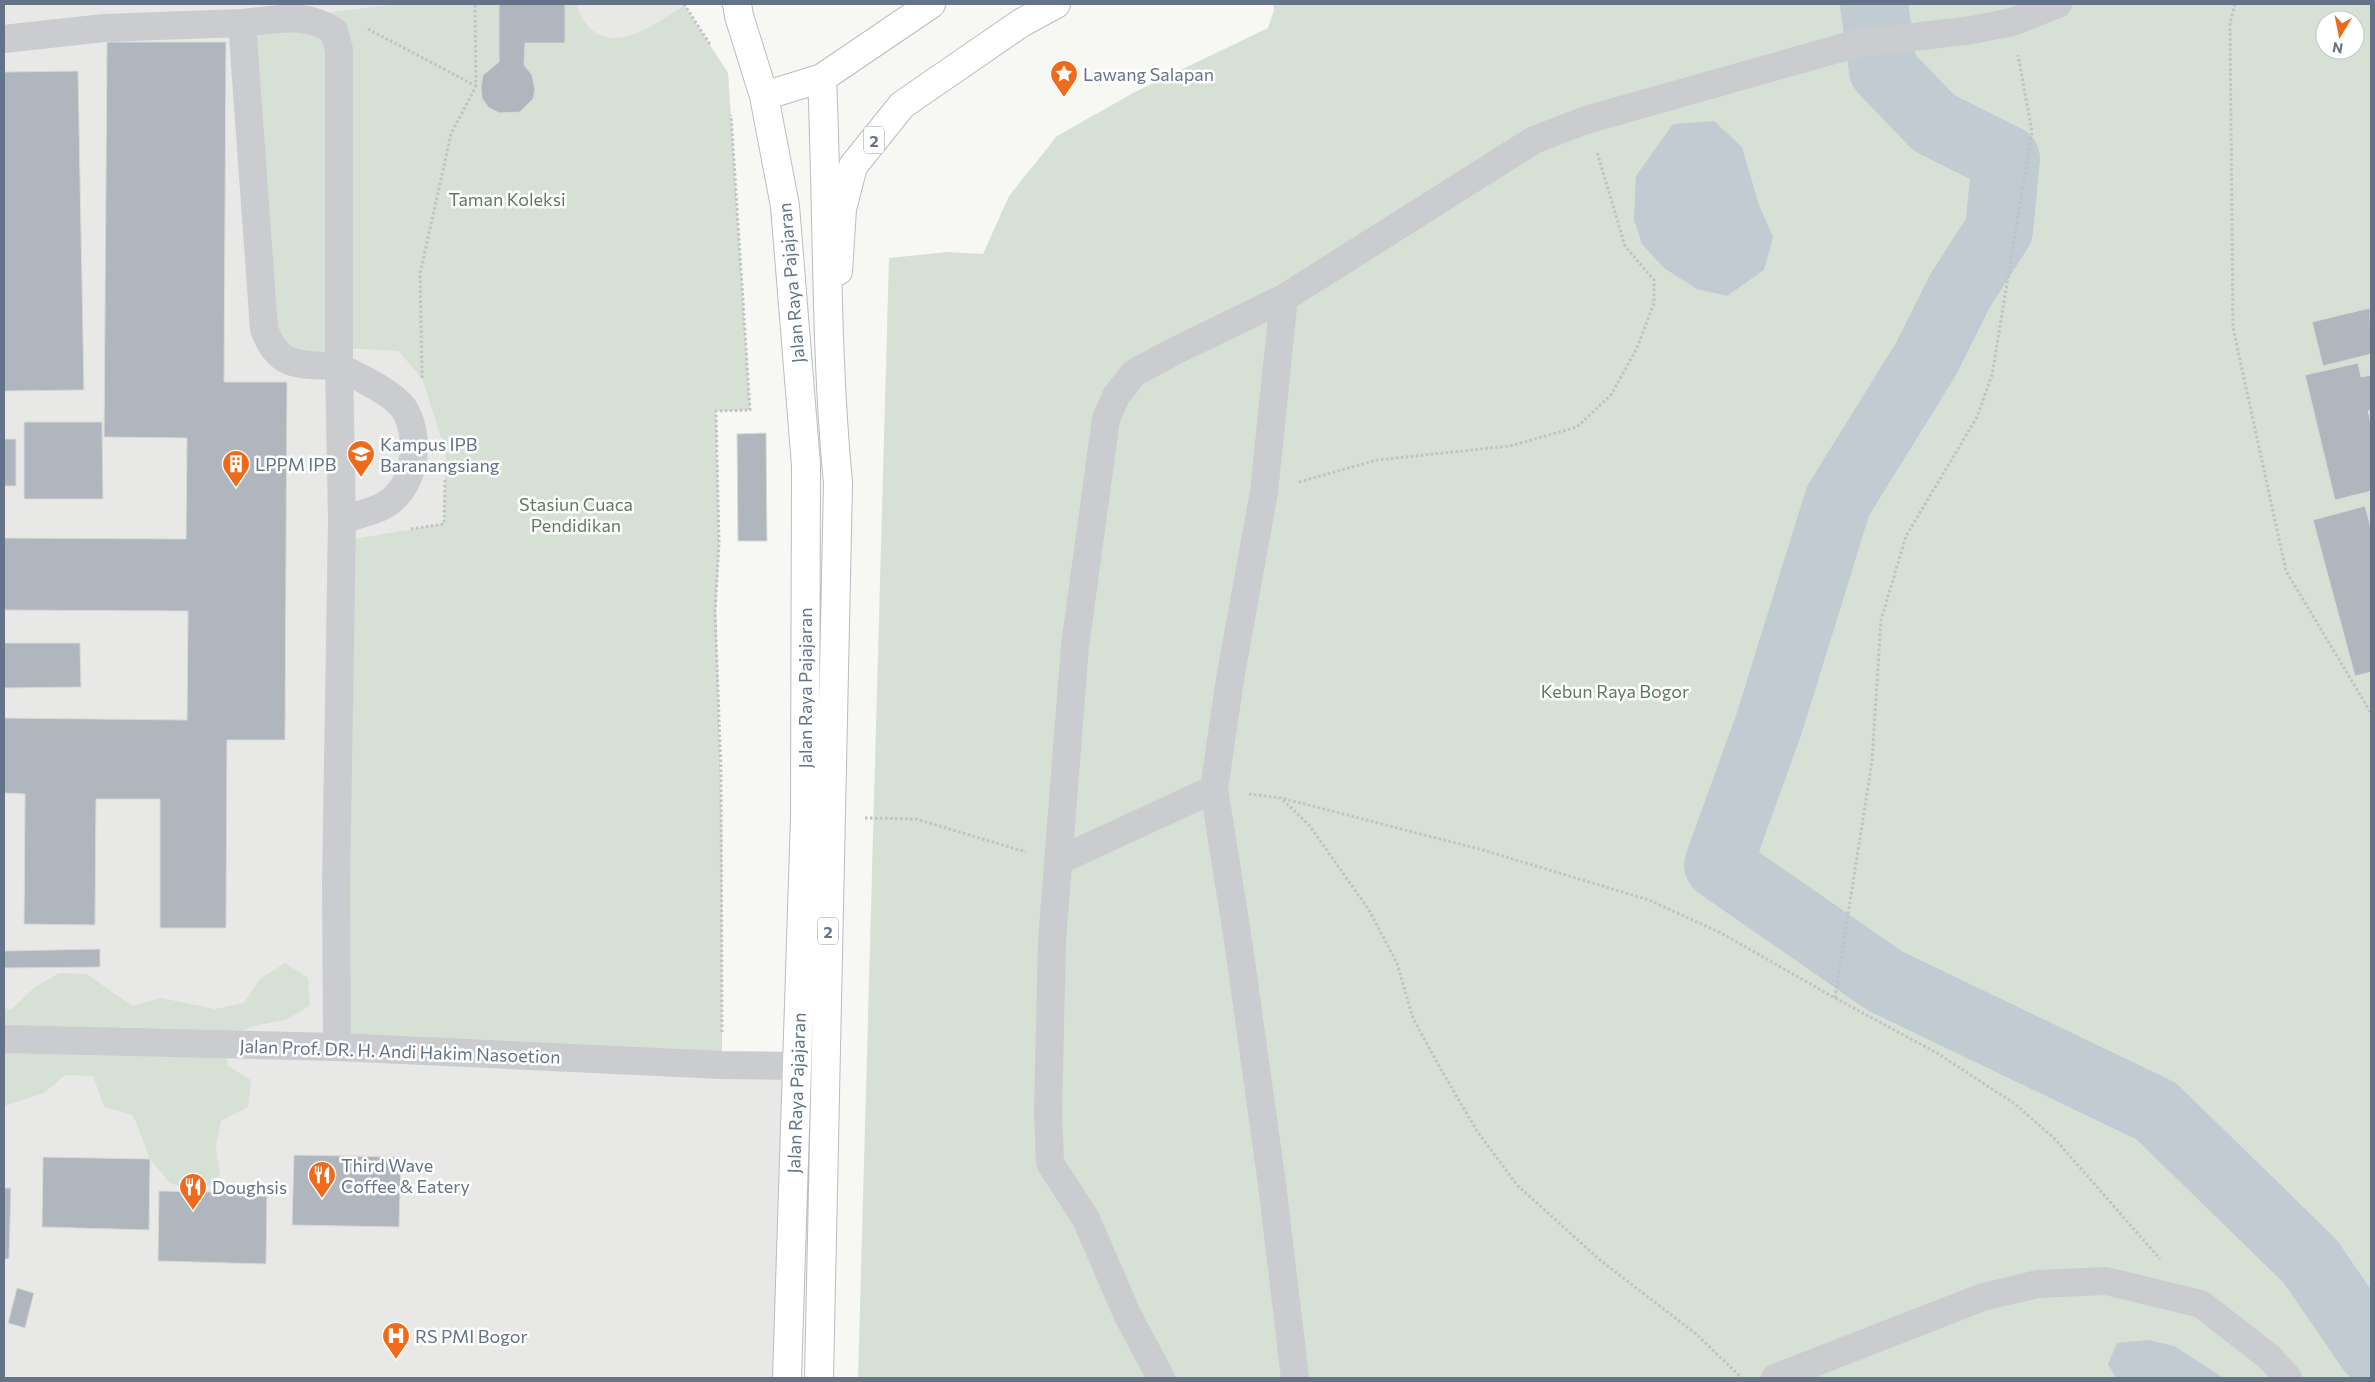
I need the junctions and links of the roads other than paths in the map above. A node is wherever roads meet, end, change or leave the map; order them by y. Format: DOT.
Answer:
graph roads {
  1 [pos="737,4"];
  2 [pos="931,4"];
  3 [pos="1056,4"];
  4 [pos="2058,4"];
  5 [pos="242,23"];
  6 [pos="4,39"];
  7 [pos="822,78"];
  8 [pos="764,96"];
  9 [pos="1284,298"];
  10 [pos="831,360"];
  11 [pos="339,367"];
  12 [pos="806,465"];
  13 [pos="342,520"];
  14 [pos="1214,789"];
  15 [pos="1058,861"];
  16 [pos="4,1039"];
  17 [pos="337,1047"];
  18 [pos="797,1066"];
  19 [pos="787,1378"];
  20 [pos="819,1378"];
  21 [pos="1161,1378"];
  22 [pos="1295,1378"];
  23 [pos="1775,1378"];
  24 [pos="2288,1378"];
  1 -- 8 [label="main road, Jalan Raya Pajajaran / 2"];
  2 -- 7 [label="main road"];
  3 -- 10 [label="main road, 2"];
  4 -- 9 [label="street"];
  5 -- 6 [label="street"];
  5 -- 11 [label="street"];
  5 -- 11 [label="street"];
  7 -- 8 [label="main road"];
  7 -- 10 [label="main road"];
  8 -- 12 [label="main road, Jalan Raya Pajajaran / 2"];
  9 -- 14 [label="street"];
  9 -- 15 [label="street"];
  10 -- 12 [label="main road"];
  10 -- 20 [label="main road, 2"];
  11 -- 13 [label="street"];
  11 -- 13 [label="street"];
  12 -- 18 [label="main road, Jalan Raya Pajajaran / 2"];
  13 -- 17 [label="street"];
  14 -- 15 [label="street"];
  14 -- 22 [label="street"];
  15 -- 21 [label="street"];
  16 -- 17 [label="street, Jalan Prof. DR. H. Andi Hakim Nasoetion"];
  17 -- 18 [label="street, Jalan Prof. DR. H. Andi Hakim Nasoetion"];
  18 -- 19 [label="main road, Jalan Raya Pajajaran / 2"];
  23 -- 24 [label="street"];
}
